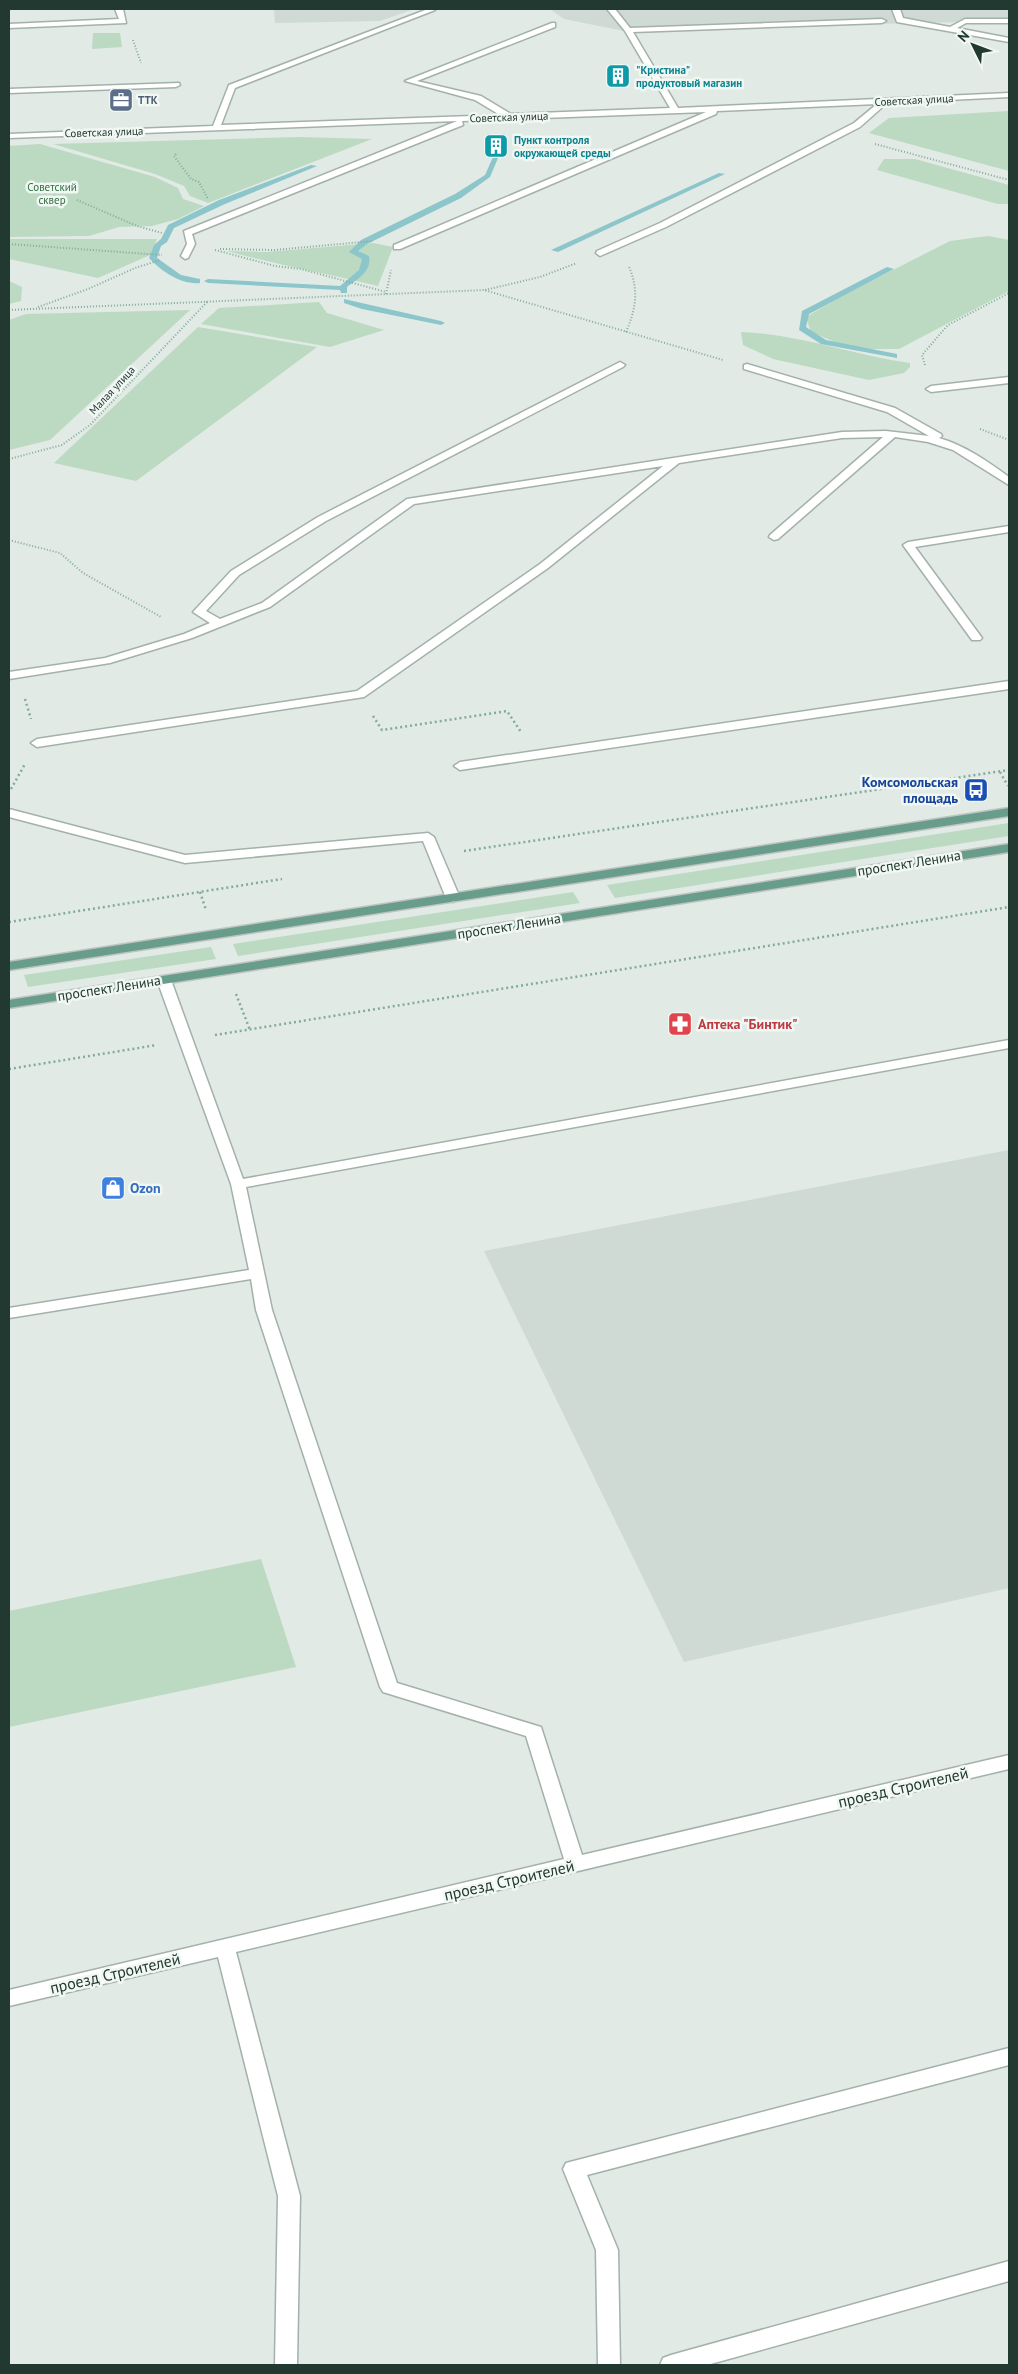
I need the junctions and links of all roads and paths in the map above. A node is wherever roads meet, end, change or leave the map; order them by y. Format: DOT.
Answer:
graph roads {
  1 [pos="119,9"];
  2 [pos="611,9"];
  3 [pos="896,9"];
  4 [pos="431,10"];
  5 [pos="882,21"];
  6 [pos="1009,21"];
  7 [pos="552,25"];
  8 [pos="9,26"];
  9 [pos="953,28"];
  10 [pos="628,30"];
  11 [pos="1009,40"];
  12 [pos="176,85"];
  13 [pos="9,92"];
  14 [pos="1009,95"];
  15 [pos="885,101"];
  16 [pos="718,109"];
  17 [pos="676,111"];
  18 [pos="509,117"];
  19 [pos="471,119"];
  20 [pos="216,128"];
  21 [pos="838,134"];
  22 [pos="9,136"];
  23 [pos="180,150"];
  24 [pos="1009,180"];
  25 [pos="77,200"];
  26 [pos="212,206"];
  27 [pos="162,233"];
  28 [pos="9,244"];
  29 [pos="397,246"];
  30 [pos="600,253"];
  31 [pos="157,256"];
  32 [pos="185,256"];
  33 [pos="484,290"];
  34 [pos="386,292"];
  35 [pos="1009,293"];
  36 [pos="207,302"];
  37 [pos="34,308"];
  38 [pos="9,310"];
  39 [pos="626,332"];
  40 [pos="620,365"];
  41 [pos="747,367"];
  42 [pos="1009,380"];
  43 [pos="931,388"];
  44 [pos="892,434"];
  45 [pos="958,448"];
  46 [pos="9,459"];
  47 [pos="675,460"];
  48 [pos="1009,482"];
  49 [pos="1009,529"];
  50 [pos="774,537"];
  51 [pos="9,540"];
  52 [pos="220,624"];
  53 [pos="188,636"];
  54 [pos="976,638"];
  55 [pos="14,675"];
  56 [pos="1009,685"];
  57 [pos="360,694"];
  58 [pos="37,743"];
  59 [pos="537,755"];
  60 [pos="460,766"];
  61 [pos="1009,770"];
  62 [pos="1000,772"];
  63 [pos="1009,789"];
  64 [pos="9,793"];
  65 [pos="9,812"];
  66 [pos="1009,812"];
  67 [pos="1009,848"];
  68 [pos="436,855"];
  69 [pos="289,878"];
  70 [pos="453,898"];
  71 [pos="1009,907"];
  72 [pos="9,922"];
  73 [pos="9,966"];
  74 [pos="164,980"];
  75 [pos="9,1004"];
  76 [pos="186,1040"];
  77 [pos="1009,1044"];
  78 [pos="9,1069"];
  79 [pos="238,1184"];
  80 [pos="258,1273"];
  81 [pos="9,1313"];
  82 [pos="1009,1762"];
  83 [pos="575,1864"];
  84 [pos="225,1947"];
  85 [pos="9,1998"];
  86 [pos="1009,2056"];
  87 [pos="1009,2271"];
  88 [pos="286,2365"];
  89 [pos="609,2365"];
  90 [pos="671,2365"];
  1 -- 8 [label="street"];
  2 -- 10 [label="street"];
  3 -- 9 [label="street"];
  4 -- 20 [label="street"];
  5 -- 10 [label="street"];
  6 -- 9 [label="street"];
  7 -- 18 [label="street"];
  9 -- 11 [label="street"];
  10 -- 17 [label="street"];
  12 -- 13 [label="street"];
  14 -- 15 [label="street, Советская улица"];
  15 -- 16 [label="street, Советская улица"];
  15 -- 21 [label="street"];
  16 -- 17 [label="street, Советская улица"];
  16 -- 29 [label="street"];
  17 -- 18 [label="street, Советская улица"];
  18 -- 19 [label="street, Советская улица"];
  19 -- 20 [label="street, Советская улица"];
  19 -- 32 [label="street"];
  20 -- 22 [label="street, Советская улица"];
  21 -- 24 [label="path"];
  21 -- 30 [label="street"];
  23 -- 26 [label="path"];
  25 -- 27 [label="path"];
  28 -- 31 [label="path"];
  29 -- 34 [label="path"];
  30 -- 33 [label="path"];
  30 -- 39 [label="path"];
  32 -- 37 [label="path"];
  33 -- 36 [label="path"];
  33 -- 39 [label="path"];
  35 -- 43 [label="path"];
  36 -- 37 [label="path"];
  36 -- 46 [label="path, Малая улица"];
  37 -- 38 [label="path"];
  39 -- 41 [label="path"];
  40 -- 52 [label="street"];
  41 -- 45 [label="street"];
  42 -- 43 [label="street"];
  44 -- 45 [label="street"];
  44 -- 47 [label="street"];
  44 -- 50 [label="street"];
  45 -- 48 [label="street"];
  47 -- 52 [label="street"];
  47 -- 57 [label="street"];
  49 -- 54 [label="street"];
  51 -- 53 [label="path"];
  52 -- 53 [label="street"];
  53 -- 55 [label="street"];
  55 -- 58 [label="path"];
  56 -- 59 [label="street"];
  57 -- 58 [label="street"];
  57 -- 59 [label="path"];
  58 -- 64 [label="path"];
  59 -- 60 [label="street"];
  61 -- 62 [label="path"];
  62 -- 63 [label="path"];
  62 -- 68 [label="path"];
  65 -- 68 [label="street"];
  66 -- 70 [label="main road"];
  67 -- 74 [label="main road, проспект Ленина"];
  68 -- 70 [label="street"];
  69 -- 72 [label="path"];
  70 -- 73 [label="main road"];
  71 -- 76 [label="path"];
  74 -- 75 [label="main road, проспект Ленина"];
  74 -- 76 [label="street"];
  76 -- 78 [label="path"];
  76 -- 79 [label="street"];
  77 -- 79 [label="street"];
  79 -- 80 [label="street"];
  80 -- 81 [label="street"];
  80 -- 83 [label="street"];
  82 -- 83 [label="street, проезд Строителей"];
  83 -- 84 [label="street, проезд Строителей"];
  84 -- 85 [label="street, проезд Строителей"];
  84 -- 88 [label="street"];
  86 -- 89 [label="street"];
  87 -- 90 [label="street"];
}
